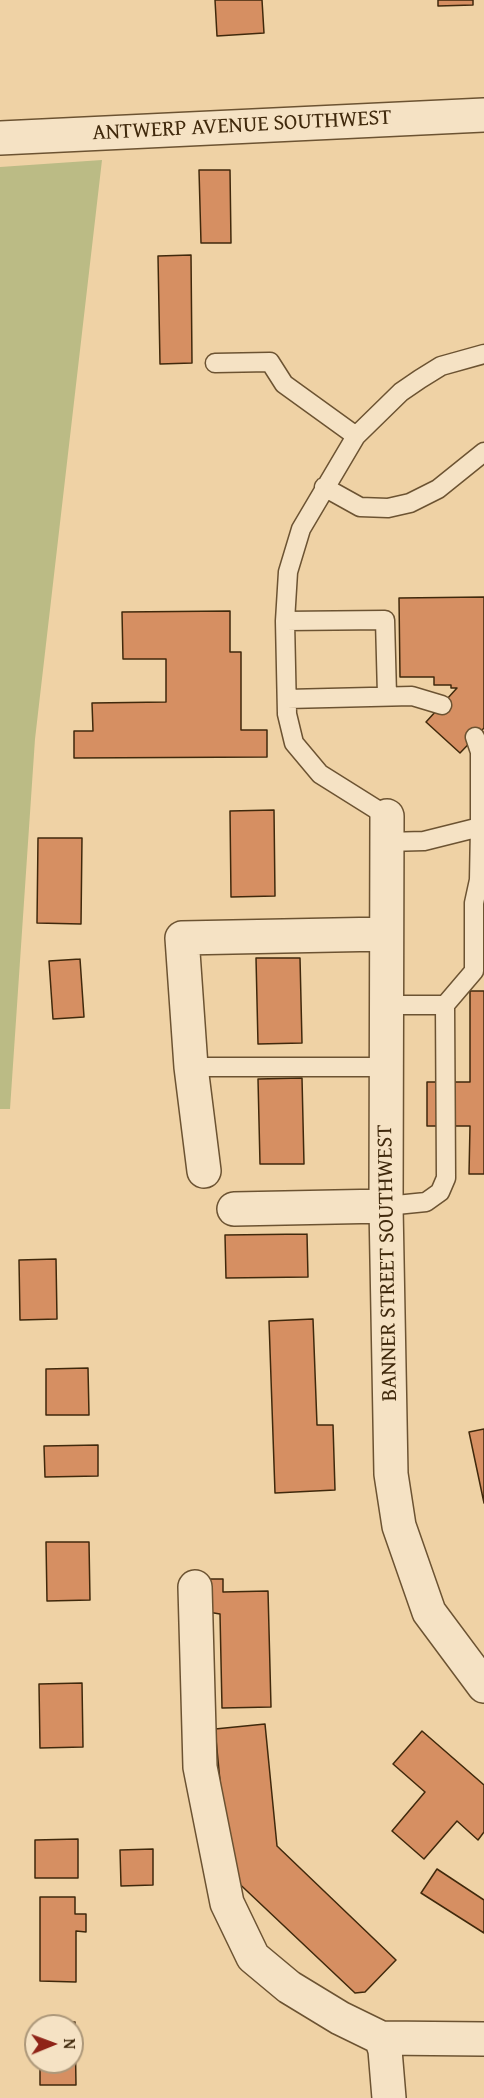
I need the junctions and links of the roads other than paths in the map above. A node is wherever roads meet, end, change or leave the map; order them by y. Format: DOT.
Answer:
graph roads {
  1 [pos="484,115"];
  2 [pos="0,138"];
  3 [pos="484,354"];
  4 [pos="214,363"];
  5 [pos="356,436"];
  6 [pos="484,452"];
  7 [pos="324,487"];
  8 [pos="285,621"];
  9 [pos="387,695"];
  10 [pos="287,699"];
  11 [pos="442,705"];
  12 [pos="475,737"];
  13 [pos="480,827"];
  14 [pos="387,829"];
  15 [pos="385,934"];
  16 [pos="385,1005"];
  17 [pos="445,1005"];
  18 [pos="191,1067"];
  19 [pos="386,1067"];
  20 [pos="204,1171"];
  21 [pos="386,1206"];
  22 [pos="234,1209"];
  23 [pos="195,1587"];
  24 [pos="484,1686"];
  25 [pos="381,2038"];
  26 [pos="484,2039"];
  27 [pos="389,2098"];
  1 -- 2 [label="street, ANTWERP AVENUE SOUTHWEST"];
  3 -- 5 [label="lane"];
  4 -- 5 [label="lane"];
  5 -- 7 [label="lane"];
  6 -- 7 [label="lane"];
  7 -- 8 [label="lane"];
  8 -- 9 [label="lane"];
  8 -- 10 [label="lane"];
  9 -- 10 [label="lane"];
  9 -- 11 [label="lane"];
  10 -- 14 [label="lane"];
  12 -- 13 [label="lane"];
  13 -- 14 [label="lane"];
  13 -- 17 [label="lane"];
  14 -- 15 [label="street, BANNER STREET SOUTHWEST"];
  15 -- 16 [label="street, BANNER STREET SOUTHWEST"];
  15 -- 18 [label="street"];
  16 -- 17 [label="lane"];
  16 -- 19 [label="street, BANNER STREET SOUTHWEST"];
  17 -- 21 [label="lane"];
  18 -- 19 [label="lane"];
  18 -- 20 [label="street"];
  19 -- 21 [label="street, BANNER STREET SOUTHWEST"];
  21 -- 22 [label="street"];
  21 -- 24 [label="street, BANNER STREET SOUTHWEST"];
  23 -- 25 [label="street"];
  25 -- 26 [label="street"];
  25 -- 27 [label="street"];
}
